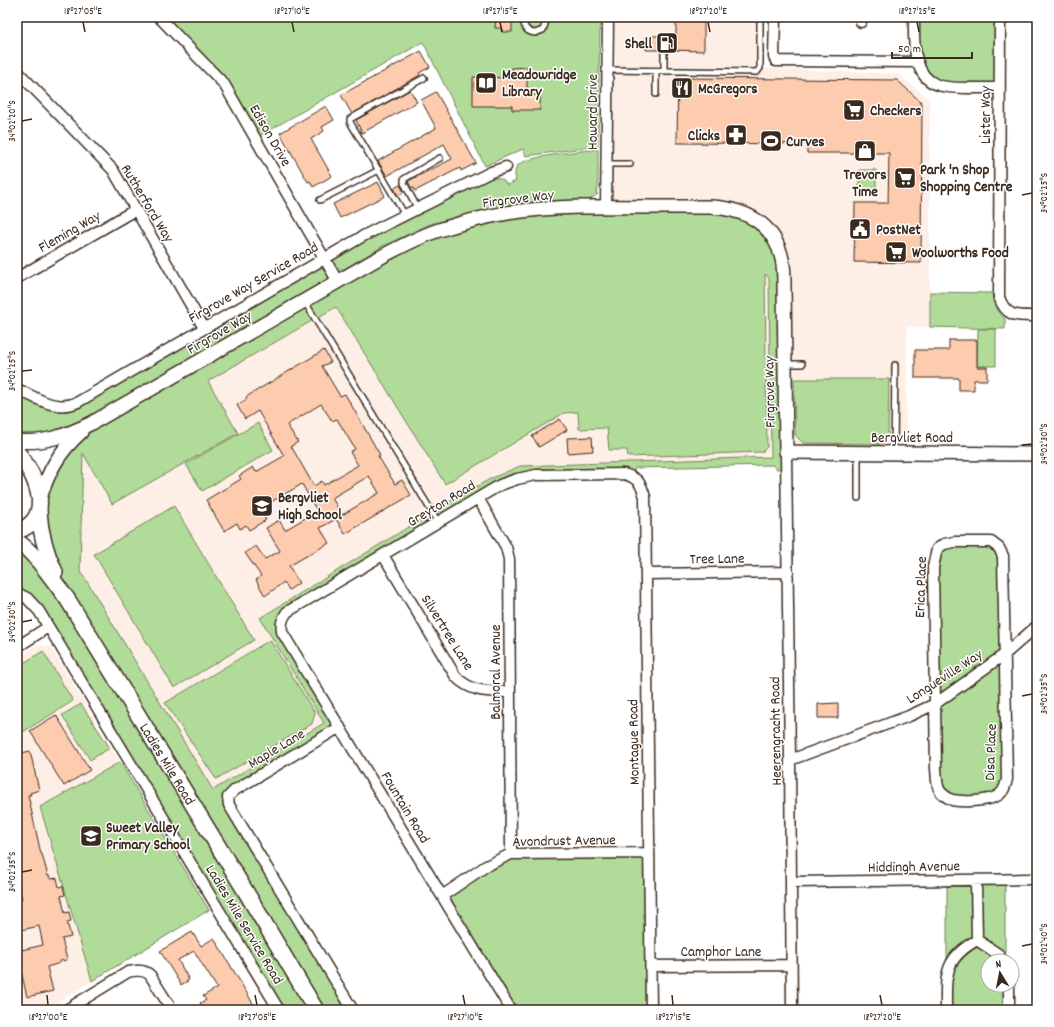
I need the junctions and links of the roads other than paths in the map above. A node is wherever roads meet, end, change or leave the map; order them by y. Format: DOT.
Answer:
graph roads {
  1 [pos="159,17"];
  2 [pos="525,17"];
  3 [pos="544,17"];
  4 [pos="608,17"];
  5 [pos="760,17"];
  6 [pos="775,17"];
  7 [pos="914,17"];
  8 [pos="1000,17"];
  9 [pos="664,50"];
  10 [pos="917,62"];
  11 [pos="607,70"];
  12 [pos="17,71"];
  13 [pos="656,71"];
  14 [pos="664,71"];
  15 [pos="424,78"];
  16 [pos="1000,88"];
  17 [pos="656,94"];
  18 [pos="440,158"];
  19 [pos="607,164"];
  20 [pos="630,164"];
  21 [pos="506,167"];
  22 [pos="378,170"];
  23 [pos="320,200"];
  24 [pos="606,207"];
  25 [pos="418,209"];
  26 [pos="135,210"];
  27 [pos="404,215"];
  28 [pos="324,257"];
  29 [pos="17,278"];
  30 [pos="338,282"];
  31 [pos="305,301"];
  32 [pos="1037,316"];
  33 [pos="204,328"];
  34 [pos="785,364"];
  35 [pos="802,364"];
  36 [pos="895,365"];
  37 [pos="17,389"];
  38 [pos="92,423"];
  39 [pos="17,441"];
  40 [pos="17,452"];
  41 [pos="786,452"];
  42 [pos="858,452"];
  43 [pos="894,453"];
  44 [pos="1037,454"];
  45 [pos="634,477"];
  46 [pos="478,498"];
  47 [pos="858,498"];
  48 [pos="39,504"];
  49 [pos="438,522"];
  50 [pos="17,531"];
  51 [pos="17,541"];
  52 [pos="383,555"];
  53 [pos="788,572"];
  54 [pos="646,574"];
  55 [pos="17,593"];
  56 [pos="68,600"];
  57 [pos="283,618"];
  58 [pos="1037,626"];
  59 [pos="48,627"];
  60 [pos="17,647"];
  61 [pos="1005,654"];
  62 [pos="510,692"];
  63 [pos="935,704"];
  64 [pos="340,728"];
  65 [pos="790,760"];
  66 [pos="649,853"];
  67 [pos="511,854"];
  68 [pos="1037,879"];
  69 [pos="976,880"];
  70 [pos="792,882"];
  71 [pos="442,896"];
  72 [pos="977,940"];
  73 [pos="996,953"];
  74 [pos="791,965"];
  75 [pos="651,966"];
  76 [pos="1009,993"];
  77 [pos="66,1010"];
  78 [pos="172,1010"];
  79 [pos="279,1010"];
  80 [pos="316,1010"];
  81 [pos="353,1010"];
  82 [pos="511,1010"];
  83 [pos="651,1010"];
  84 [pos="792,1010"];
  85 [pos="946,1010"];
  86 [pos="1009,1010"];
  1 -- 28 [label="street, Edison Drive"];
  2 -- 3 [label="lane"];
  4 -- 11 [label="street, Howard Drive"];
  5 -- 14 [label="lane"];
  6 -- 10 [label="street"];
  7 -- 10 [label="street"];
  8 -- 16 [label="street, Lister Way"];
  9 -- 14 [label="lane"];
  10 -- 16 [label="street"];
  11 -- 13 [label="lane"];
  11 -- 19 [label="street, Howard Drive"];
  12 -- 26 [label="street, Rutherford Way"];
  13 -- 14 [label="lane"];
  13 -- 17 [label="lane"];
  15 -- 22 [label="lane"];
  16 -- 32 [label="street, Lister Way"];
  18 -- 25 [label="lane"];
  19 -- 20 [label="lane"];
  19 -- 24 [label="street, Howard Drive"];
  21 -- 25 [label="street, Firgrove Way Service Road"];
  22 -- 23 [label="lane"];
  22 -- 27 [label="lane"];
  24 -- 30 [label="street, Firgrove Way"];
  24 -- 34 [label="street, Firgrove Way"];
  25 -- 27 [label="street, Firgrove Way Service Road"];
  26 -- 29 [label="street, Fleming Way"];
  26 -- 33 [label="street, Rutherford Way"];
  27 -- 28 [label="street, Firgrove Way Service Road"];
  28 -- 30 [label="street, Edison Drive"];
  28 -- 33 [label="street, Firgrove Way Service Road"];
  30 -- 31 [label="street, Firgrove Way"];
  31 -- 38 [label="street, Firgrove Way"];
  31 -- 49 [label="lane"];
  33 -- 37 [label="street, Firgrove Way Service Road"];
  34 -- 35 [label="lane"];
  34 -- 41 [label="street, Firgrove Way"];
  36 -- 43 [label="lane"];
  38 -- 39 [label="street, Firgrove Way"];
  38 -- 48 [label="street, Firgrove Way"];
  40 -- 48 [label="main road, Ladies Mile Road"];
  41 -- 42 [label="street, Bergvliet Road"];
  41 -- 53 [label="street, Heerengracht Road"];
  42 -- 43 [label="street, Bergvliet Road"];
  42 -- 47 [label="lane"];
  43 -- 44 [label="street, Bergvliet Road"];
  45 -- 46 [label="street, Greyton Road"];
  45 -- 54 [label="street, Montague Road"];
  46 -- 49 [label="street, Greyton Road"];
  46 -- 62 [label="street, Balmoral Avenue"];
  48 -- 50 [label="main road"];
  48 -- 56 [label="main road, Ladies Mile Road"];
  49 -- 52 [label="street, Greyton Road"];
  51 -- 56 [label="main road, Ladies Mile Road"];
  52 -- 57 [label="street, Greyton Road"];
  52 -- 62 [label="street, Silvertree Lane"];
  53 -- 54 [label="street, Tree Lane"];
  53 -- 65 [label="street, Heerengracht Road"];
  54 -- 66 [label="street, Montague Road"];
  55 -- 59 [label="street, Ladies Mile Service Road"];
  56 -- 80 [label="main road, Ladies Mile Road"];
  57 -- 64 [label="street, Fountain Road"];
  58 -- 61 [label="street, Longueville Way"];
  59 -- 60 [label="street"];
  59 -- 79 [label="street, Ladies Mile Service Road"];
  61 -- 63 [label="street, Longueville Way"];
  61 -- 63 [label="street, Disa Place"];
  61 -- 63 [label="street, Erica Place"];
  62 -- 67 [label="street, Balmoral Avenue"];
  63 -- 65 [label="street, Longueville Way"];
  64 -- 71 [label="street, Fountain Road"];
  64 -- 81 [label="street, Maple Lane"];
  65 -- 70 [label="street, Heerengracht Road"];
  66 -- 67 [label="street, Avondrust Avenue"];
  66 -- 75 [label="street, Montague Road"];
  67 -- 71 [label="street, Avondrust Avenue"];
  68 -- 69 [label="street, Hiddingh Avenue"];
  69 -- 70 [label="street, Hiddingh Avenue"];
  69 -- 72 [label="street"];
  70 -- 74 [label="street, Heerengracht Road"];
  71 -- 82 [label="street, Fountain Road"];
  72 -- 73 [label="street"];
  72 -- 85 [label="street"];
  74 -- 75 [label="street, Camphor Lane"];
  74 -- 84 [label="street, Heerengracht Road"];
  75 -- 83 [label="street, Montague Road"];
  76 -- 86 [label="street"];
  77 -- 78 [label="street"];
}
